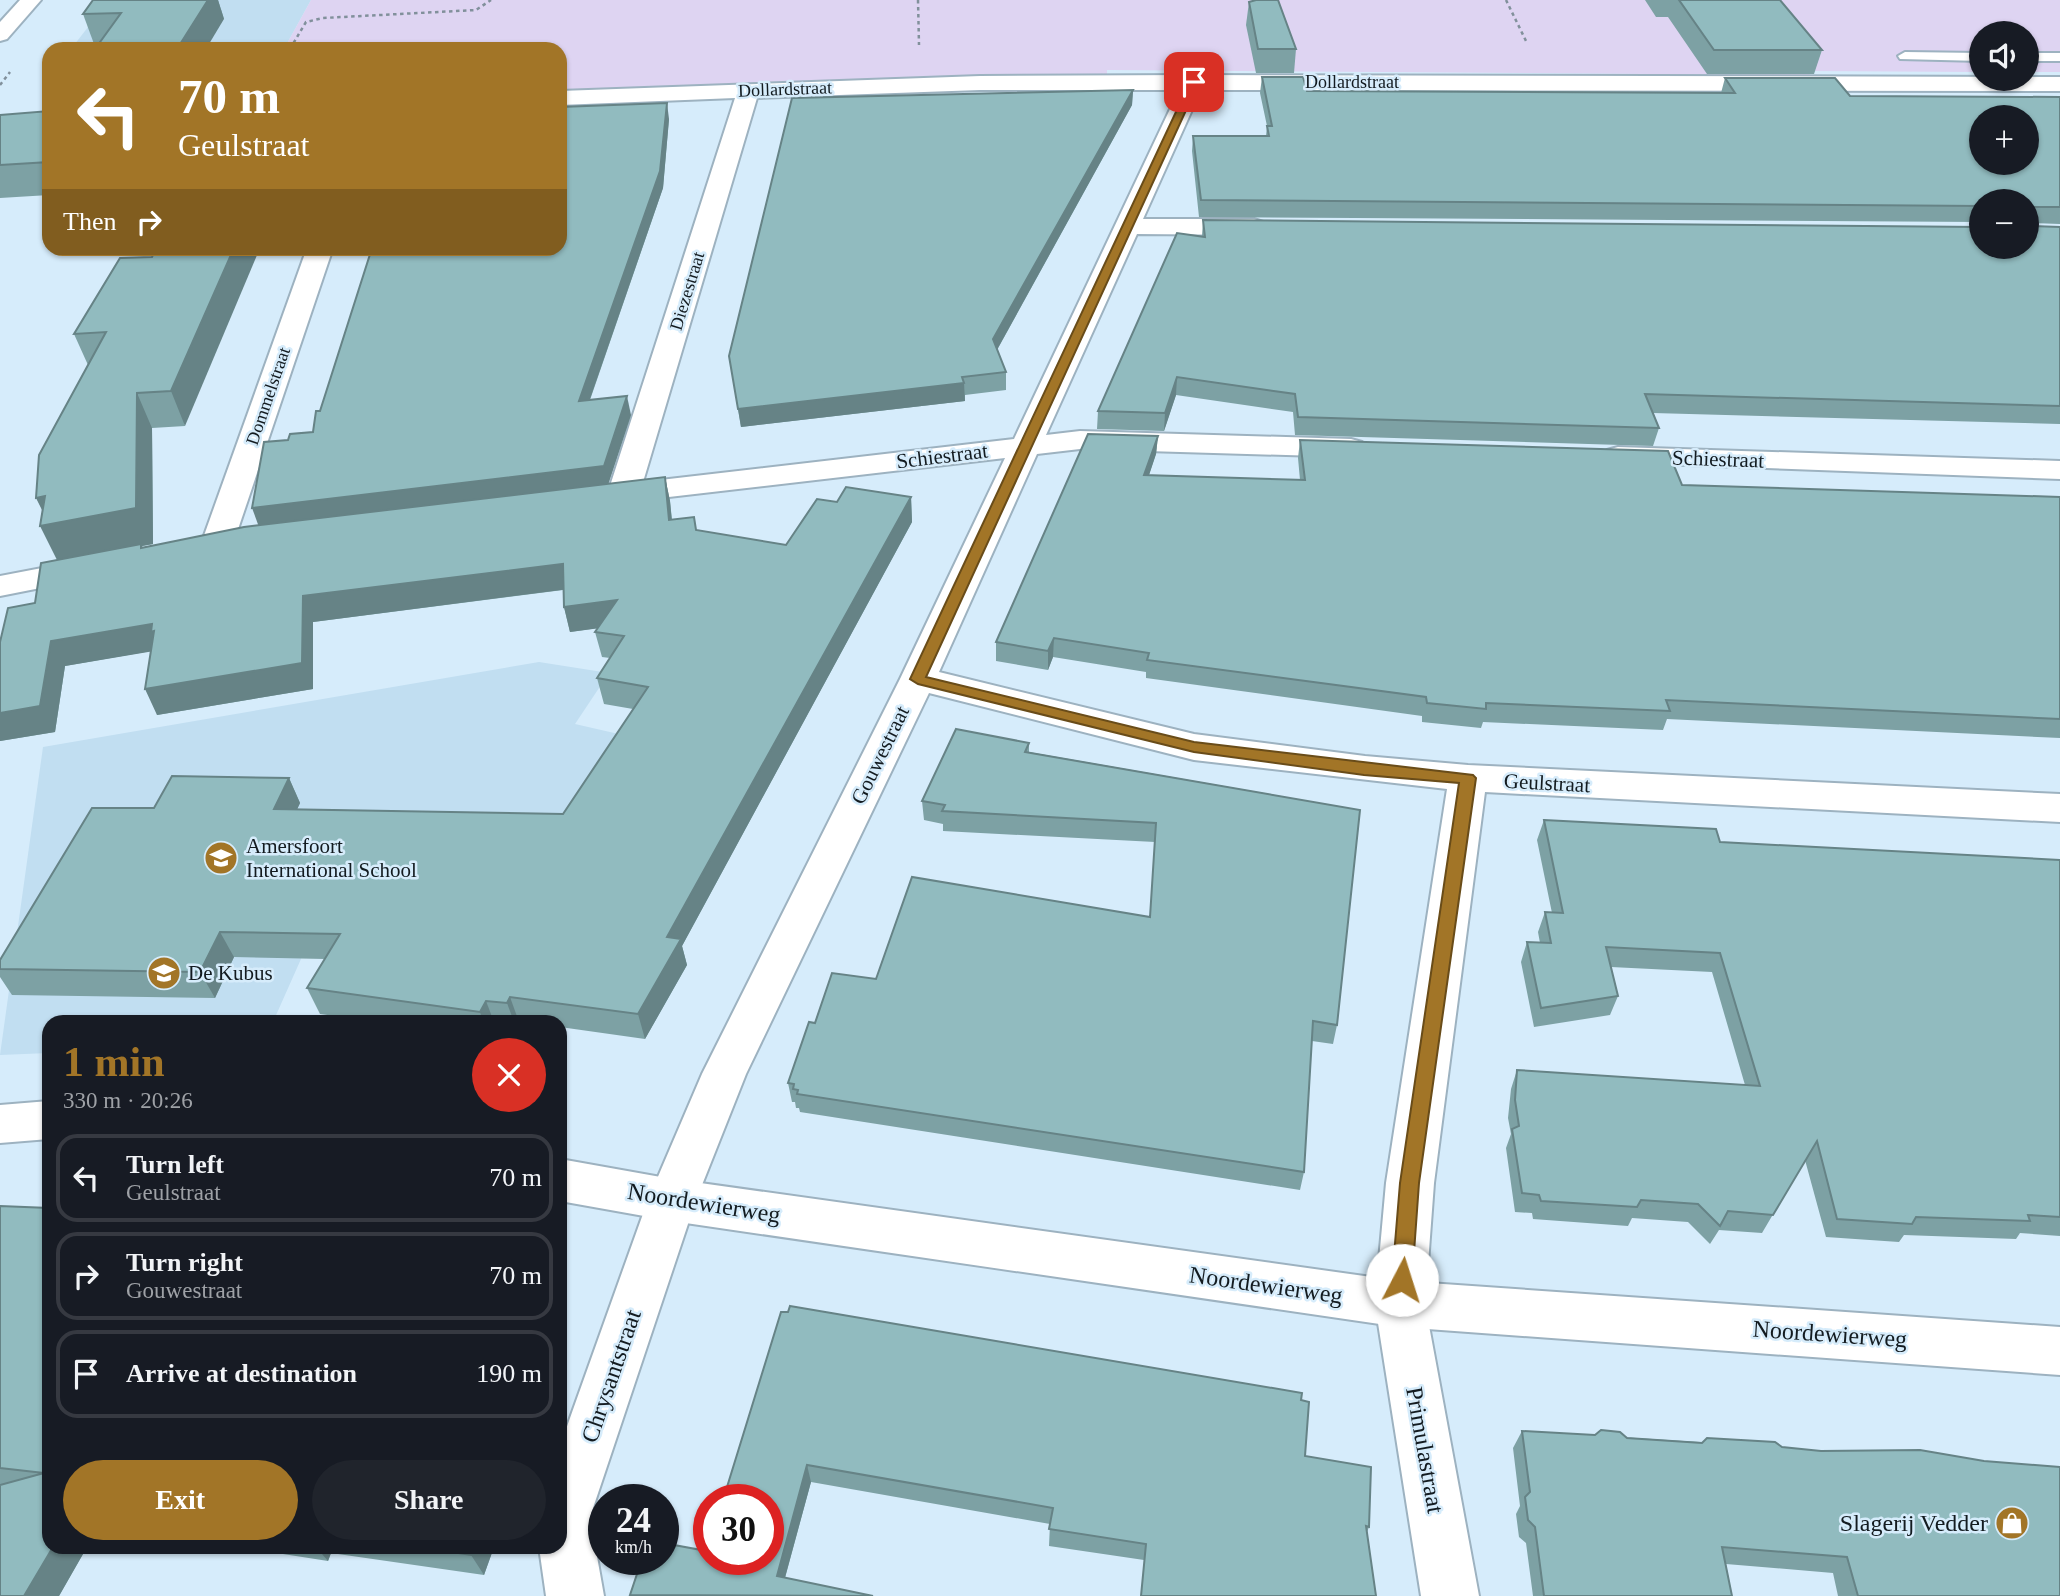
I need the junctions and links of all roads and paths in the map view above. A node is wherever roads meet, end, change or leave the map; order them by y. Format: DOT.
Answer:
graph roads {
  1 [pos="31,0"];
  2 [pos="491,0"];
  3 [pos="918,0"];
  4 [pos="0,35"];
  5 [pos="294,42"];
  6 [pos="1905,56"];
  7 [pos="1969,57"];
  8 [pos="2039,57"];
  9 [pos="2060,57"];
  10 [pos="1194,82"];
  11 [pos="2060,83"];
  12 [pos="919,85"];
  13 [pos="749,89"];
  14 [pos="567,98"];
  15 [pos="1129,226"];
  16 [pos="1283,227"];
  17 [pos="317,256"];
  18 [pos="1025,446"];
  19 [pos="1386,449"];
  20 [pos="1594,456"];
  21 [pos="2060,470"];
  22 [pos="624,493"];
  23 [pos="584,498"];
  24 [pos="217,545"];
  25 [pos="122,563"];
  26 [pos="0,586"];
  27 [pos="918,679"];
  28 [pos="1468,778"];
  29 [pos="2060,808"];
  30 [pos="42,1121"];
  31 [pos="0,1124"];
  32 [pos="567,1181"];
  33 [pos="672,1200"];
  34 [pos="1400,1304"];
  35 [pos="2060,1350"];
  36 [pos="567,1503"];
  37 [pos="567,1547"];
  38 [pos="575,1596"];
  39 [pos="1450,1596"];
  1 -- 4 [label="street"];
  2 -- 5 [label="path"];
  3 -- 12 [label="path"];
  6 -- 7 [label="lane"];
  8 -- 9 [label="lane"];
  10 -- 11 [label="street, Dollardstraat"];
  10 -- 12 [label="street, Dollardstraat"];
  10 -- 15 [label="street, Gouwestraat"];
  12 -- 13 [label="street, Dollardstraat"];
  13 -- 14 [label="street, Dollardstraat"];
  13 -- 22 [label="street, Diezestraat"];
  15 -- 16 [label="street"];
  15 -- 18 [label="street, Gouwestraat"];
  17 -- 24 [label="street, Dommelstraat"];
  18 -- 19 [label="street, Schiestraat"];
  18 -- 22 [label="street, Schiestraat"];
  18 -- 27 [label="street, Gouwestraat"];
  20 -- 21 [label="street, Schiestraat"];
  22 -- 23 [label="street, Schiestraat"];
  25 -- 26 [label="street"];
  27 -- 28 [label="street, Geulstraat"];
  27 -- 33 [label="street, Gouwestraat"];
  28 -- 29 [label="street, Geulstraat"];
  28 -- 34 [label="street, Primulastraat"];
  30 -- 31 [label="street"];
  32 -- 33 [label="street, Noordewierweg"];
  33 -- 34 [label="street, Noordewierweg"];
  33 -- 36 [label="street, Chrysantstraat"];
  34 -- 35 [label="street, Noordewierweg"];
  34 -- 39 [label="street, Primulastraat"];
  37 -- 38 [label="street, Chrysantstraat"];
}
